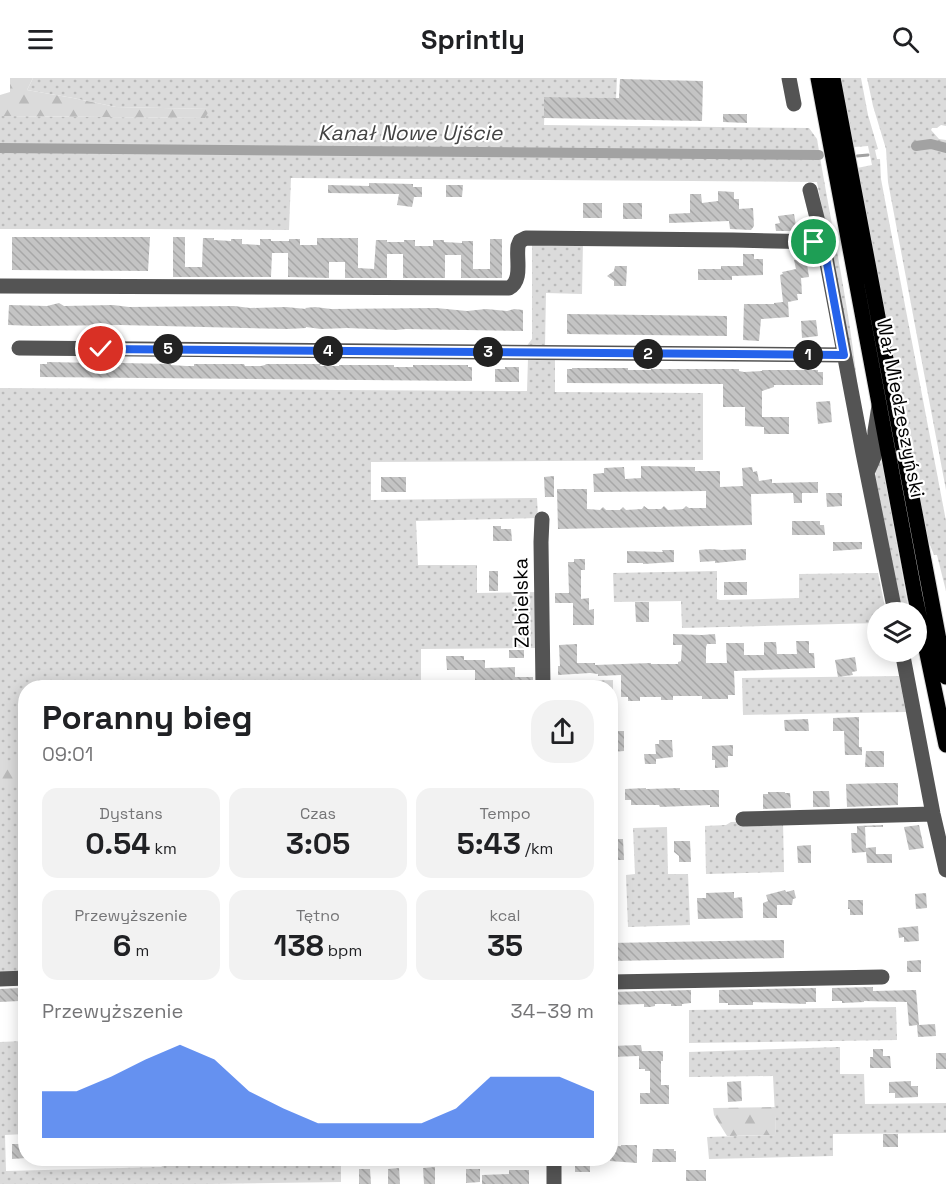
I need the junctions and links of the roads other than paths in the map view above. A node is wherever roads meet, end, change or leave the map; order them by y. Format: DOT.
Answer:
graph roads {
  1 [pos="789,78"];
  2 [pos="818,78"];
  3 [pos="833,78"];
  4 [pos="794,104"];
  5 [pos="810,190"];
  6 [pos="823,242"];
  7 [pos="0,286"];
  8 [pos="19,348"];
  9 [pos="844,355"];
  10 [pos="879,406"];
  11 [pos="867,473"];
  12 [pos="542,519"];
  13 [pos="893,602"];
  14 [pos="904,662"];
  15 [pos="946,677"];
  16 [pos="543,680"];
  17 [pos="946,745"];
  18 [pos="933,814"];
  19 [pos="743,819"];
  20 [pos="946,870"];
  21 [pos="661,972"];
  22 [pos="618,973"];
  23 [pos="882,977"];
  24 [pos="18,978"];
  25 [pos="0,979"];
  26 [pos="618,982"];
  27 [pos="554,1166"];
  28 [pos="554,1184"];
  1 -- 4 [label="street"];
  2 -- 10 [label="main road, Wał Miedzeszyński"];
  3 -- 15 [label="main road, Wał Miedzeszyński"];
  5 -- 6 [label="street"];
  6 -- 7 [label="street"];
  6 -- 9 [label="street"];
  8 -- 9 [label="street"];
  9 -- 11 [label="street"];
  10 -- 11 [label="street"];
  10 -- 17 [label="main road, Wał Miedzeszyński"];
  11 -- 13 [label="street"];
  12 -- 16 [label="street, Zabielska"];
  14 -- 18 [label="street"];
  18 -- 19 [label="street"];
  18 -- 20 [label="street"];
  21 -- 22 [label="street"];
  23 -- 26 [label="street"];
  24 -- 25 [label="street"];
  27 -- 28 [label="street"];
}
